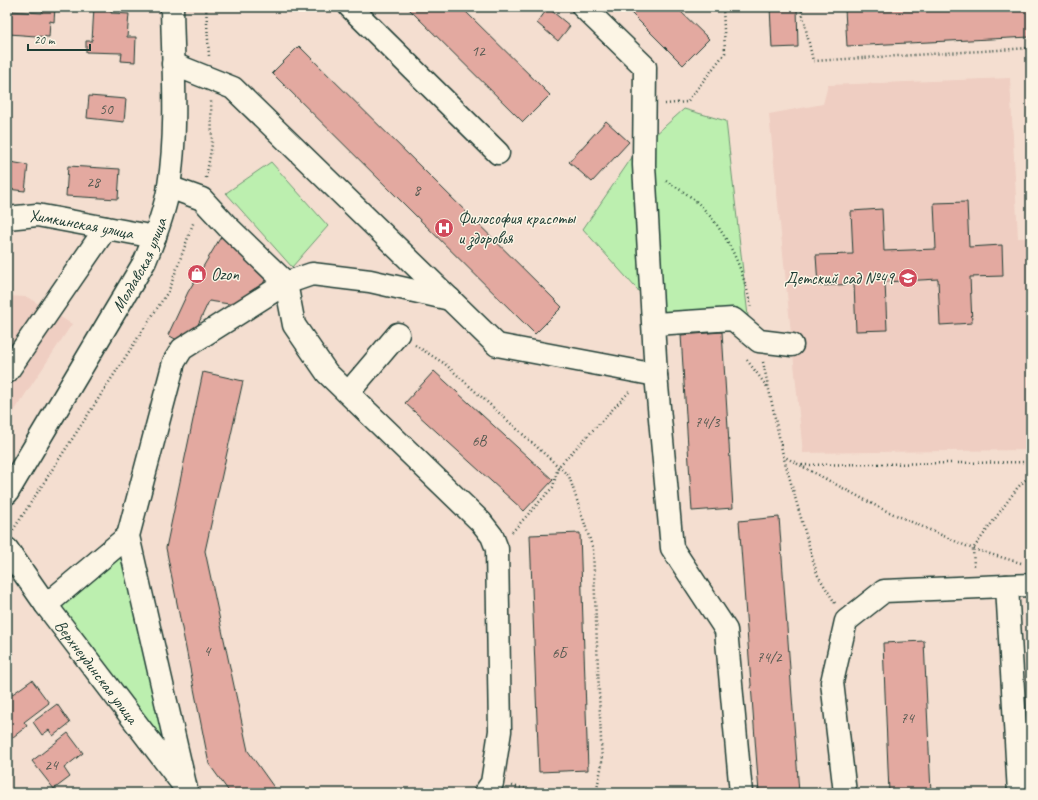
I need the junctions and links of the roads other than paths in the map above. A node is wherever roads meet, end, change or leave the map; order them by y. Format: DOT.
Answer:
graph roads {
  1 [pos="172,7"];
  2 [pos="350,7"];
  3 [pos="583,7"];
  4 [pos="173,64"];
  5 [pos="498,153"];
  6 [pos="169,187"];
  7 [pos="7,218"];
  8 [pos="106,228"];
  9 [pos="155,236"];
  10 [pos="286,283"];
  11 [pos="450,299"];
  12 [pos="655,324"];
  13 [pos="398,334"];
  14 [pos="792,345"];
  15 [pos="7,372"];
  16 [pos="652,374"];
  17 [pos="348,393"];
  18 [pos="7,493"];
  19 [pos="128,536"];
  20 [pos="7,549"];
  21 [pos="1031,585"];
  22 [pos="1007,586"];
  23 [pos="46,605"];
  24 [pos="187,791"];
  25 [pos="485,793"];
  26 [pos="741,793"];
  27 [pos="845,793"];
  28 [pos="1019,793"];
  1 -- 4 [label="street, Молдавская улица"];
  2 -- 5 [label="street"];
  3 -- 12 [label="street"];
  4 -- 6 [label="street, Молдавская улица"];
  4 -- 11 [label="street"];
  6 -- 9 [label="street, Молдавская улица"];
  6 -- 10 [label="street"];
  7 -- 8 [label="street, Химкинская улица"];
  8 -- 9 [label="street, Химкинская улица"];
  8 -- 15 [label="street"];
  9 -- 18 [label="street, Молдавская улица"];
  10 -- 11 [label="street"];
  10 -- 17 [label="street"];
  10 -- 19 [label="street"];
  11 -- 16 [label="street"];
  12 -- 14 [label="street"];
  12 -- 16 [label="street"];
  13 -- 17 [label="street"];
  16 -- 26 [label="street"];
  17 -- 25 [label="street"];
  19 -- 23 [label="street"];
  19 -- 24 [label="street"];
  20 -- 23 [label="street, Верхнеудинская улица"];
  21 -- 22 [label="street"];
  22 -- 27 [label="street"];
  22 -- 28 [label="street"];
  23 -- 24 [label="street, Верхнеудинская улица"];
}
